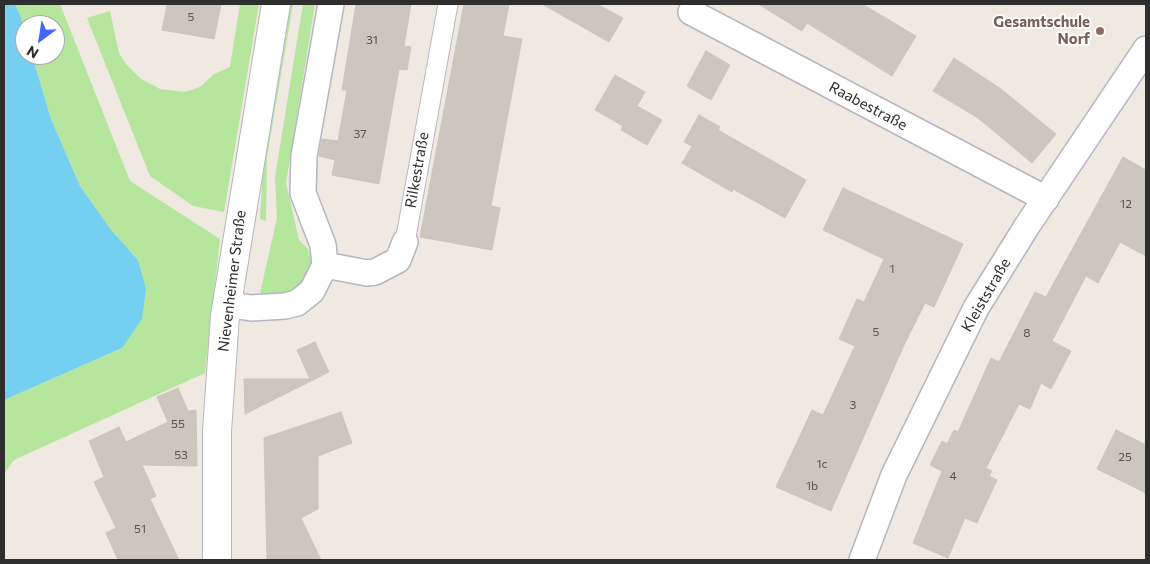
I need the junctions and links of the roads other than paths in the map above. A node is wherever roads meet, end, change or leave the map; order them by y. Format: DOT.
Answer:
graph roads {
  1 [pos="276,4"];
  2 [pos="331,4"];
  3 [pos="448,4"];
  4 [pos="691,12"];
  5 [pos="1146,49"];
  6 [pos="1046,199"];
  7 [pos="405,242"];
  8 [pos="325,265"];
  9 [pos="226,304"];
  10 [pos="217,560"];
  11 [pos="862,560"];
  1 -- 9 [label="main road, Nievenheimer Straße"];
  2 -- 8 [label="street"];
  3 -- 7 [label="street, Rilkestraße"];
  4 -- 6 [label="street, Raabestraße"];
  5 -- 6 [label="street, Kleiststraße"];
  6 -- 11 [label="street, Kleiststraße"];
  7 -- 8 [label="street, Rilkestraße"];
  8 -- 9 [label="street"];
  9 -- 10 [label="main road, Nievenheimer Straße"];
}
